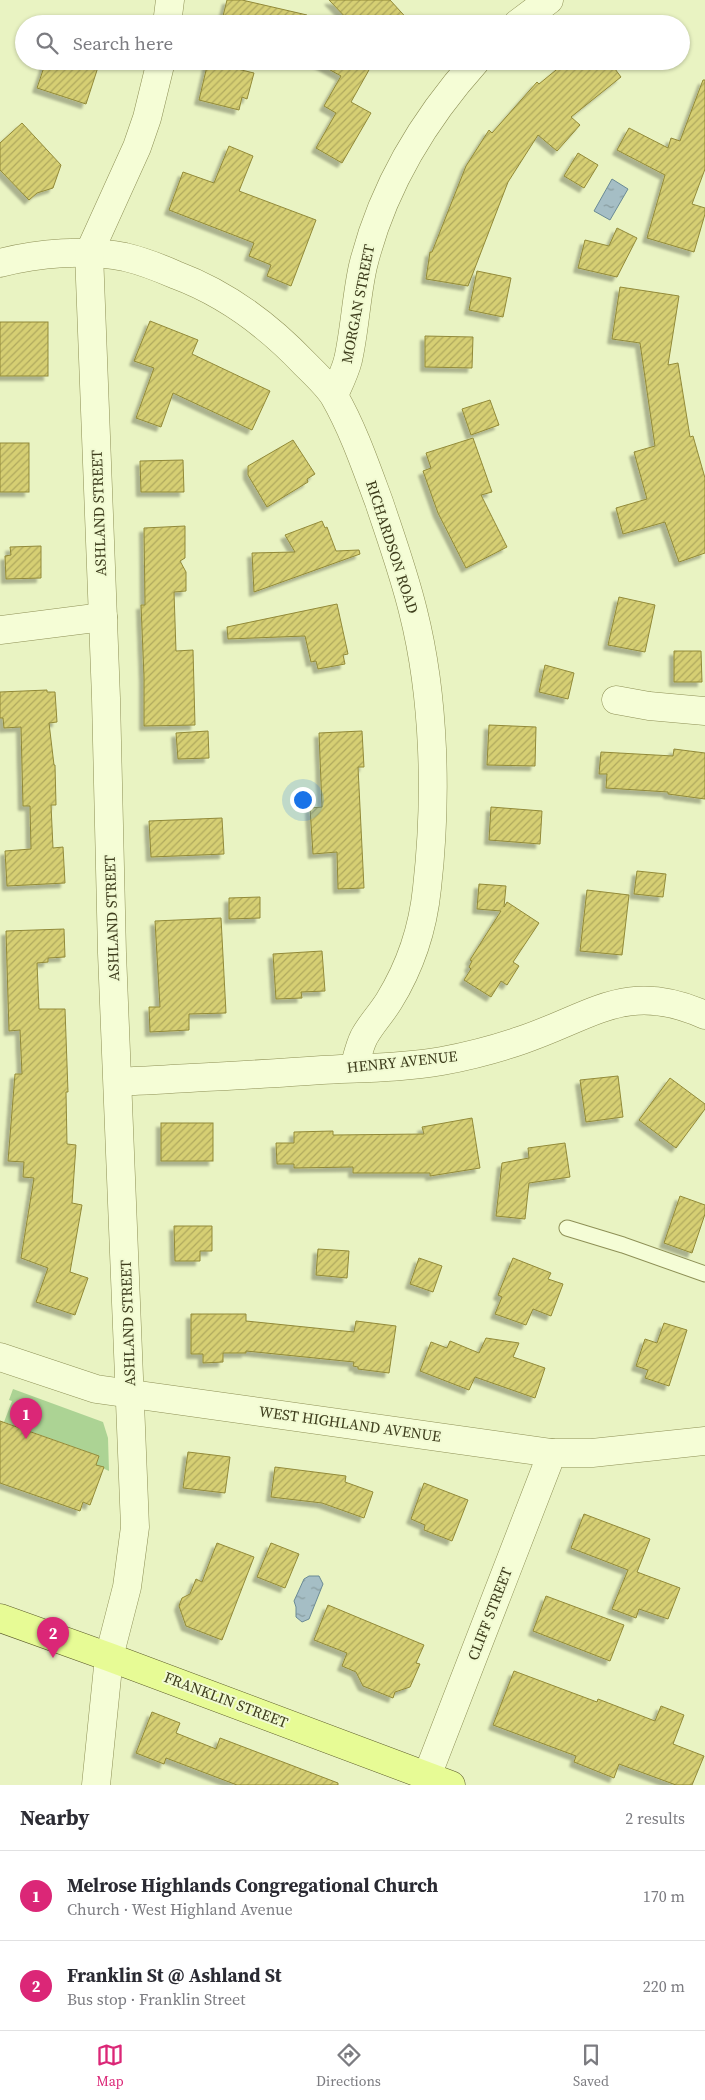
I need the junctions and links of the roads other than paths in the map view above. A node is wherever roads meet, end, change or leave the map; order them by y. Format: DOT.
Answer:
graph roads {
  1 [pos="170,0"];
  2 [pos="549,0"];
  3 [pos="168,15"];
  4 [pos="529,15"];
  5 [pos="159,70"];
  6 [pos="468,70"];
  7 [pos="89,253"];
  8 [pos="0,263"];
  9 [pos="334,395"];
  10 [pos="103,618"];
  11 [pos="0,630"];
  12 [pos="616,700"];
  13 [pos="705,711"];
  14 [pos="705,1015"];
  15 [pos="354,1068"];
  16 [pos="118,1082"];
  17 [pos="567,1228"];
  18 [pos="705,1274"];
  19 [pos="0,1357"];
  20 [pos="132,1394"];
  21 [pos="705,1441"];
  22 [pos="552,1453"];
  23 [pos="0,1618"];
  24 [pos="109,1657"];
  25 [pos="439,1780"];
  26 [pos="96,1785"];
  1 -- 3 [label="street"];
  2 -- 4 [label="street"];
  5 -- 7 [label="street, ASHLAND STREET"];
  6 -- 9 [label="street, MORGAN STREET"];
  7 -- 8 [label="street, RICHARDSON ROAD"];
  7 -- 9 [label="street, RICHARDSON ROAD"];
  7 -- 10 [label="street, ASHLAND STREET"];
  9 -- 15 [label="street, RICHARDSON ROAD"];
  10 -- 11 [label="street"];
  10 -- 16 [label="street, ASHLAND STREET"];
  12 -- 13 [label="street"];
  14 -- 15 [label="street, HENRY AVENUE"];
  15 -- 16 [label="street, HENRY AVENUE"];
  16 -- 20 [label="street, ASHLAND STREET"];
  17 -- 18 [label="lane"];
  19 -- 20 [label="street, WEST HIGHLAND AVENUE"];
  20 -- 22 [label="street, WEST HIGHLAND AVENUE"];
  20 -- 24 [label="street, ASHLAND STREET"];
  21 -- 22 [label="street, WEST HIGHLAND AVENUE"];
  22 -- 25 [label="street, CLIFF STREET"];
  23 -- 24 [label="main road, FRANKLIN STREET"];
  24 -- 25 [label="main road, FRANKLIN STREET"];
  24 -- 26 [label="street, ASHLAND STREET"];
}
